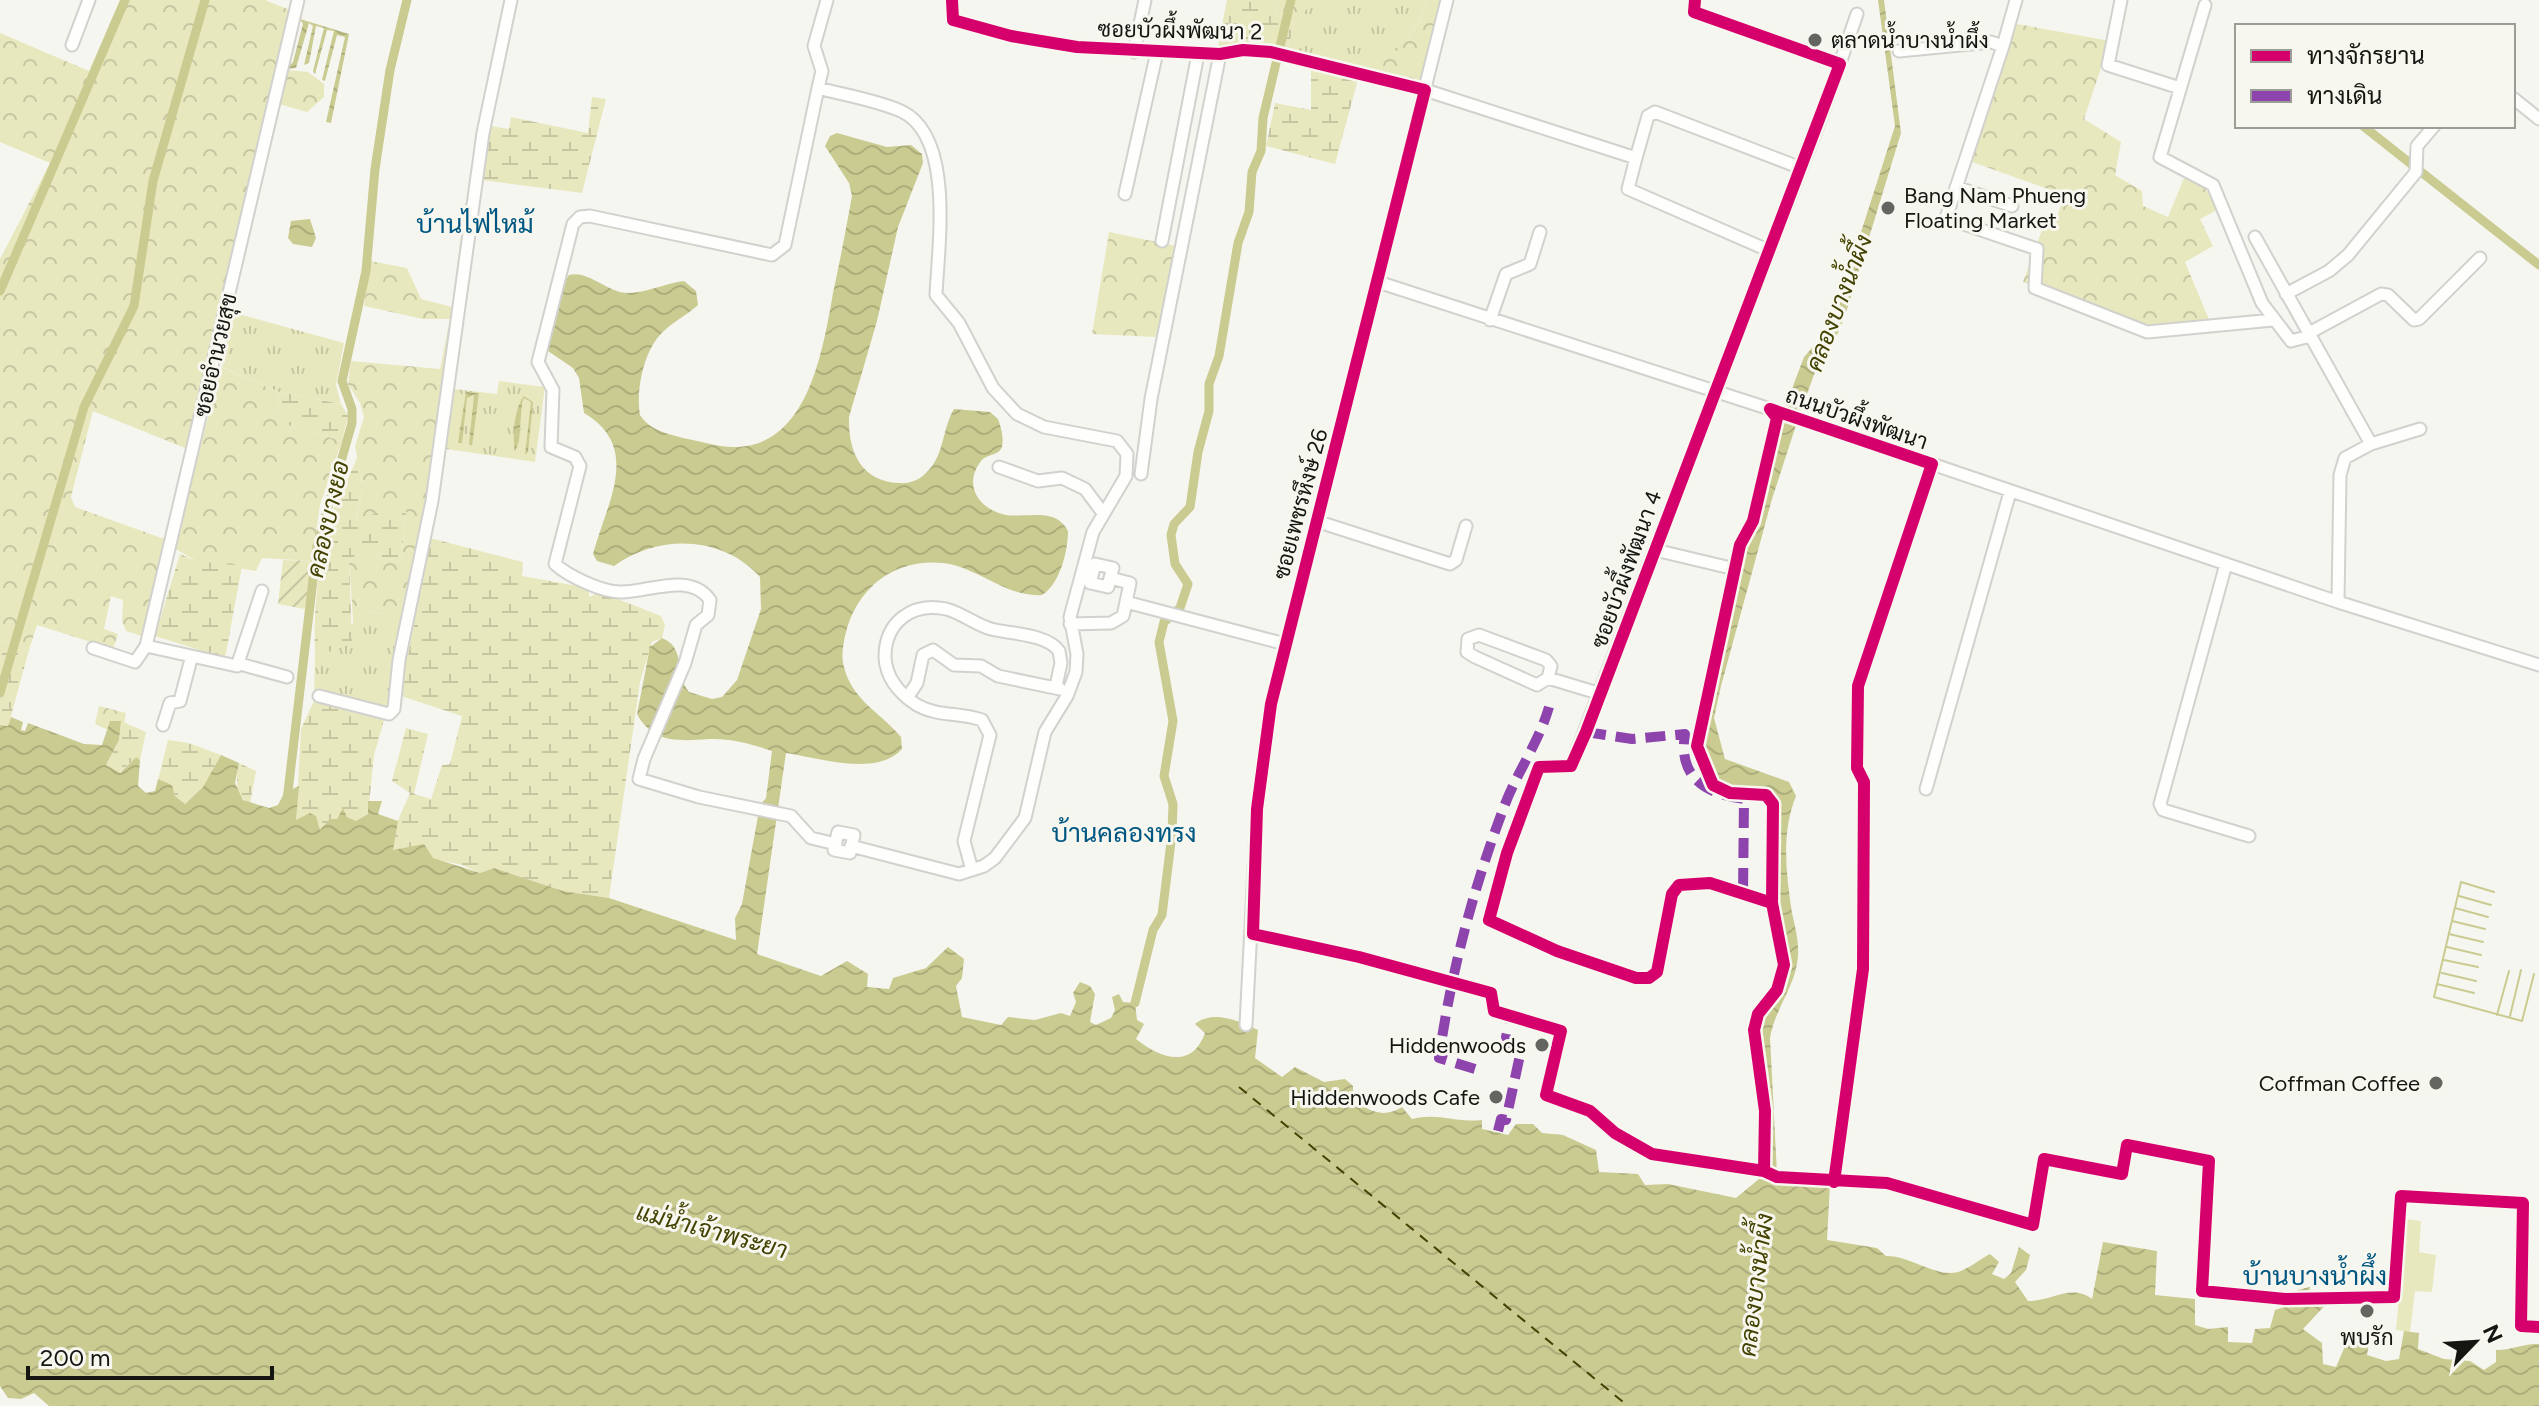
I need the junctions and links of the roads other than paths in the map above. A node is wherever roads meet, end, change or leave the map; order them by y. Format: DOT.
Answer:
graph roads {
  1 [pos="89,0"];
  2 [pos="298,0"];
  3 [pos="511,0"];
  4 [pos="827,0"];
  5 [pos="952,0"];
  6 [pos="1145,0"];
  7 [pos="1447,0"];
  8 [pos="1695,0"];
  9 [pos="2016,0"];
  10 [pos="2121,0"];
  11 [pos="2205,5"];
  12 [pos="1857,14"];
  13 [pos="72,45"];
  14 [pos="2003,46"];
  15 [pos="1899,51"];
  16 [pos="1134,52"];
  17 [pos="1157,52"];
  18 [pos="1198,54"];
  19 [pos="1220,54"];
  20 [pos="1840,64"];
  21 [pos="818,88"];
  22 [pos="2180,88"];
  23 [pos="1425,90"];
  24 [pos="2515,100"];
  25 [pos="2539,119"];
  26 [pos="2432,128"];
  27 [pos="1636,158"];
  28 [pos="1801,168"];
  29 [pos="1956,187"];
  30 [pos="1125,194"];
  31 [pos="2012,206"];
  32 [pos="1540,232"];
  33 [pos="2255,237"];
  34 [pos="1162,241"];
  35 [pos="1770,251"];
  36 [pos="2480,258"];
  37 [pos="1378,282"];
  38 [pos="2286,294"];
  39 [pos="1490,320"];
  40 [pos="2273,320"];
  41 [pos="2310,335"];
  42 [pos="1715,391"];
  43 [pos="2420,429"];
  44 [pos="2371,444"];
  45 [pos="999,467"];
  46 [pos="1141,474"];
  47 [pos="2010,492"];
  48 [pos="1103,513"];
  49 [pos="1316,521"];
  50 [pos="1466,526"];
  51 [pos="1655,550"];
  52 [pos="2226,564"];
  53 [pos="1735,569"];
  54 [pos="1110,578"];
  55 [pos="262,591"];
  56 [pos="1126,602"];
  57 [pos="2338,602"];
  58 [pos="1070,624"];
  59 [pos="1285,644"];
  60 [pos="146,646"];
  61 [pos="93,648"];
  62 [pos="191,659"];
  63 [pos="240,664"];
  64 [pos="2539,665"];
  65 [pos="287,677"];
  66 [pos="1548,678"];
  67 [pos="1056,686"];
  68 [pos="1601,694"];
  69 [pos="319,696"];
  70 [pos="1067,696"];
  71 [pos="907,698"];
  72 [pos="163,725"];
  73 [pos="1573,761"];
  74 [pos="1926,789"];
  75 [pos="2249,836"];
  76 [pos="972,870"];
  77 [pos="1246,1025"];
  1 -- 13 [label="street"];
  2 -- 60 [label="street, ซอยอำนวยสุข"];
  3 -- 69 [label="street"];
  4 -- 21 [label="street"];
  5 -- 16 [label="street, ซอยบัวผึ้งพัฒนา 2"];
  6 -- 16 [label="street"];
  7 -- 23 [label="street, ซอยเพชรหึงษ์ 26"];
  8 -- 20 [label="street"];
  9 -- 14 [label="street"];
  10 -- 22 [label="street"];
  11 -- 22 [label="street"];
  12 -- 20 [label="street, ซอยบัวผึ้งพัฒนา 4"];
  14 -- 15 [label="street"];
  14 -- 29 [label="street"];
  16 -- 17 [label="street, ซอยบัวผึ้งพัฒนา 2"];
  17 -- 18 [label="street, ซอยบัวผึ้งพัฒนา 2"];
  17 -- 30 [label="street"];
  18 -- 19 [label="street, ซอยบัวผึ้งพัฒนา 2"];
  18 -- 34 [label="street"];
  19 -- 23 [label="street, ซอยบัวผึ้งพัฒนา 2"];
  19 -- 46 [label="street"];
  20 -- 28 [label="street, ซอยบัวผึ้งพัฒนา 4"];
  21 -- 48 [label="street"];
  21 -- 76 [label="street"];
  22 -- 40 [label="street"];
  23 -- 27 [label="street, ซอยบัวผึ้งพัฒนา 2"];
  23 -- 37 [label="street, ซอยเพชรหึงษ์ 26"];
  24 -- 25 [label="street"];
  26 -- 38 [label="street"];
  27 -- 28 [label="street"];
  27 -- 35 [label="street"];
  28 -- 35 [label="street, ซอยบัวผึ้งพัฒนา 4"];
  29 -- 31 [label="street"];
  29 -- 40 [label="street"];
  32 -- 39 [label="street"];
  33 -- 38 [label="street"];
  35 -- 42 [label="street, ซอยบัวผึ้งพัฒนา 4"];
  36 -- 41 [label="street"];
  37 -- 39 [label="street, ถนนบัวผึ้งพัฒนา"];
  37 -- 49 [label="street, ซอยเพชรหึงษ์ 26"];
  38 -- 41 [label="street"];
  39 -- 42 [label="street, ถนนบัวผึ้งพัฒนา"];
  40 -- 41 [label="street"];
  41 -- 44 [label="street"];
  42 -- 47 [label="street, ถนนบัวผึ้งพัฒนา"];
  42 -- 51 [label="street, ซอยบัวผึ้งพัฒนา 4"];
  43 -- 44 [label="street"];
  44 -- 57 [label="street"];
  45 -- 48 [label="street"];
  47 -- 52 [label="street, ถนนบัวผึ้งพัฒนา"];
  47 -- 74 [label="street"];
  48 -- 58 [label="street"];
  49 -- 50 [label="street"];
  49 -- 59 [label="street, ซอยเพชรหึงษ์ 26"];
  51 -- 53 [label="street"];
  51 -- 68 [label="street, ซอยบัวผึ้งพัฒนา 4"];
  52 -- 57 [label="street, ถนนบัวผึ้งพัฒนา"];
  52 -- 75 [label="street"];
  54 -- 56 [label="street"];
  55 -- 63 [label="street"];
  56 -- 58 [label="street"];
  56 -- 59 [label="street"];
  57 -- 64 [label="street, ถนนบัวผึ้งพัฒนา"];
  58 -- 70 [label="street"];
  59 -- 77 [label="street, ซอยเพชรหึงษ์ 26"];
  60 -- 61 [label="street"];
  60 -- 62 [label="street"];
  62 -- 63 [label="street"];
  62 -- 72 [label="street"];
  63 -- 65 [label="street"];
  66 -- 66 [label="street"];
  66 -- 68 [label="street"];
  67 -- 70 [label="street"];
  67 -- 71 [label="street"];
  67 -- 71 [label="street"];
  68 -- 73 [label="street, ซอยบัวผึ้งพัฒนา 4"];
  70 -- 76 [label="street"];
  71 -- 76 [label="street"];
}
